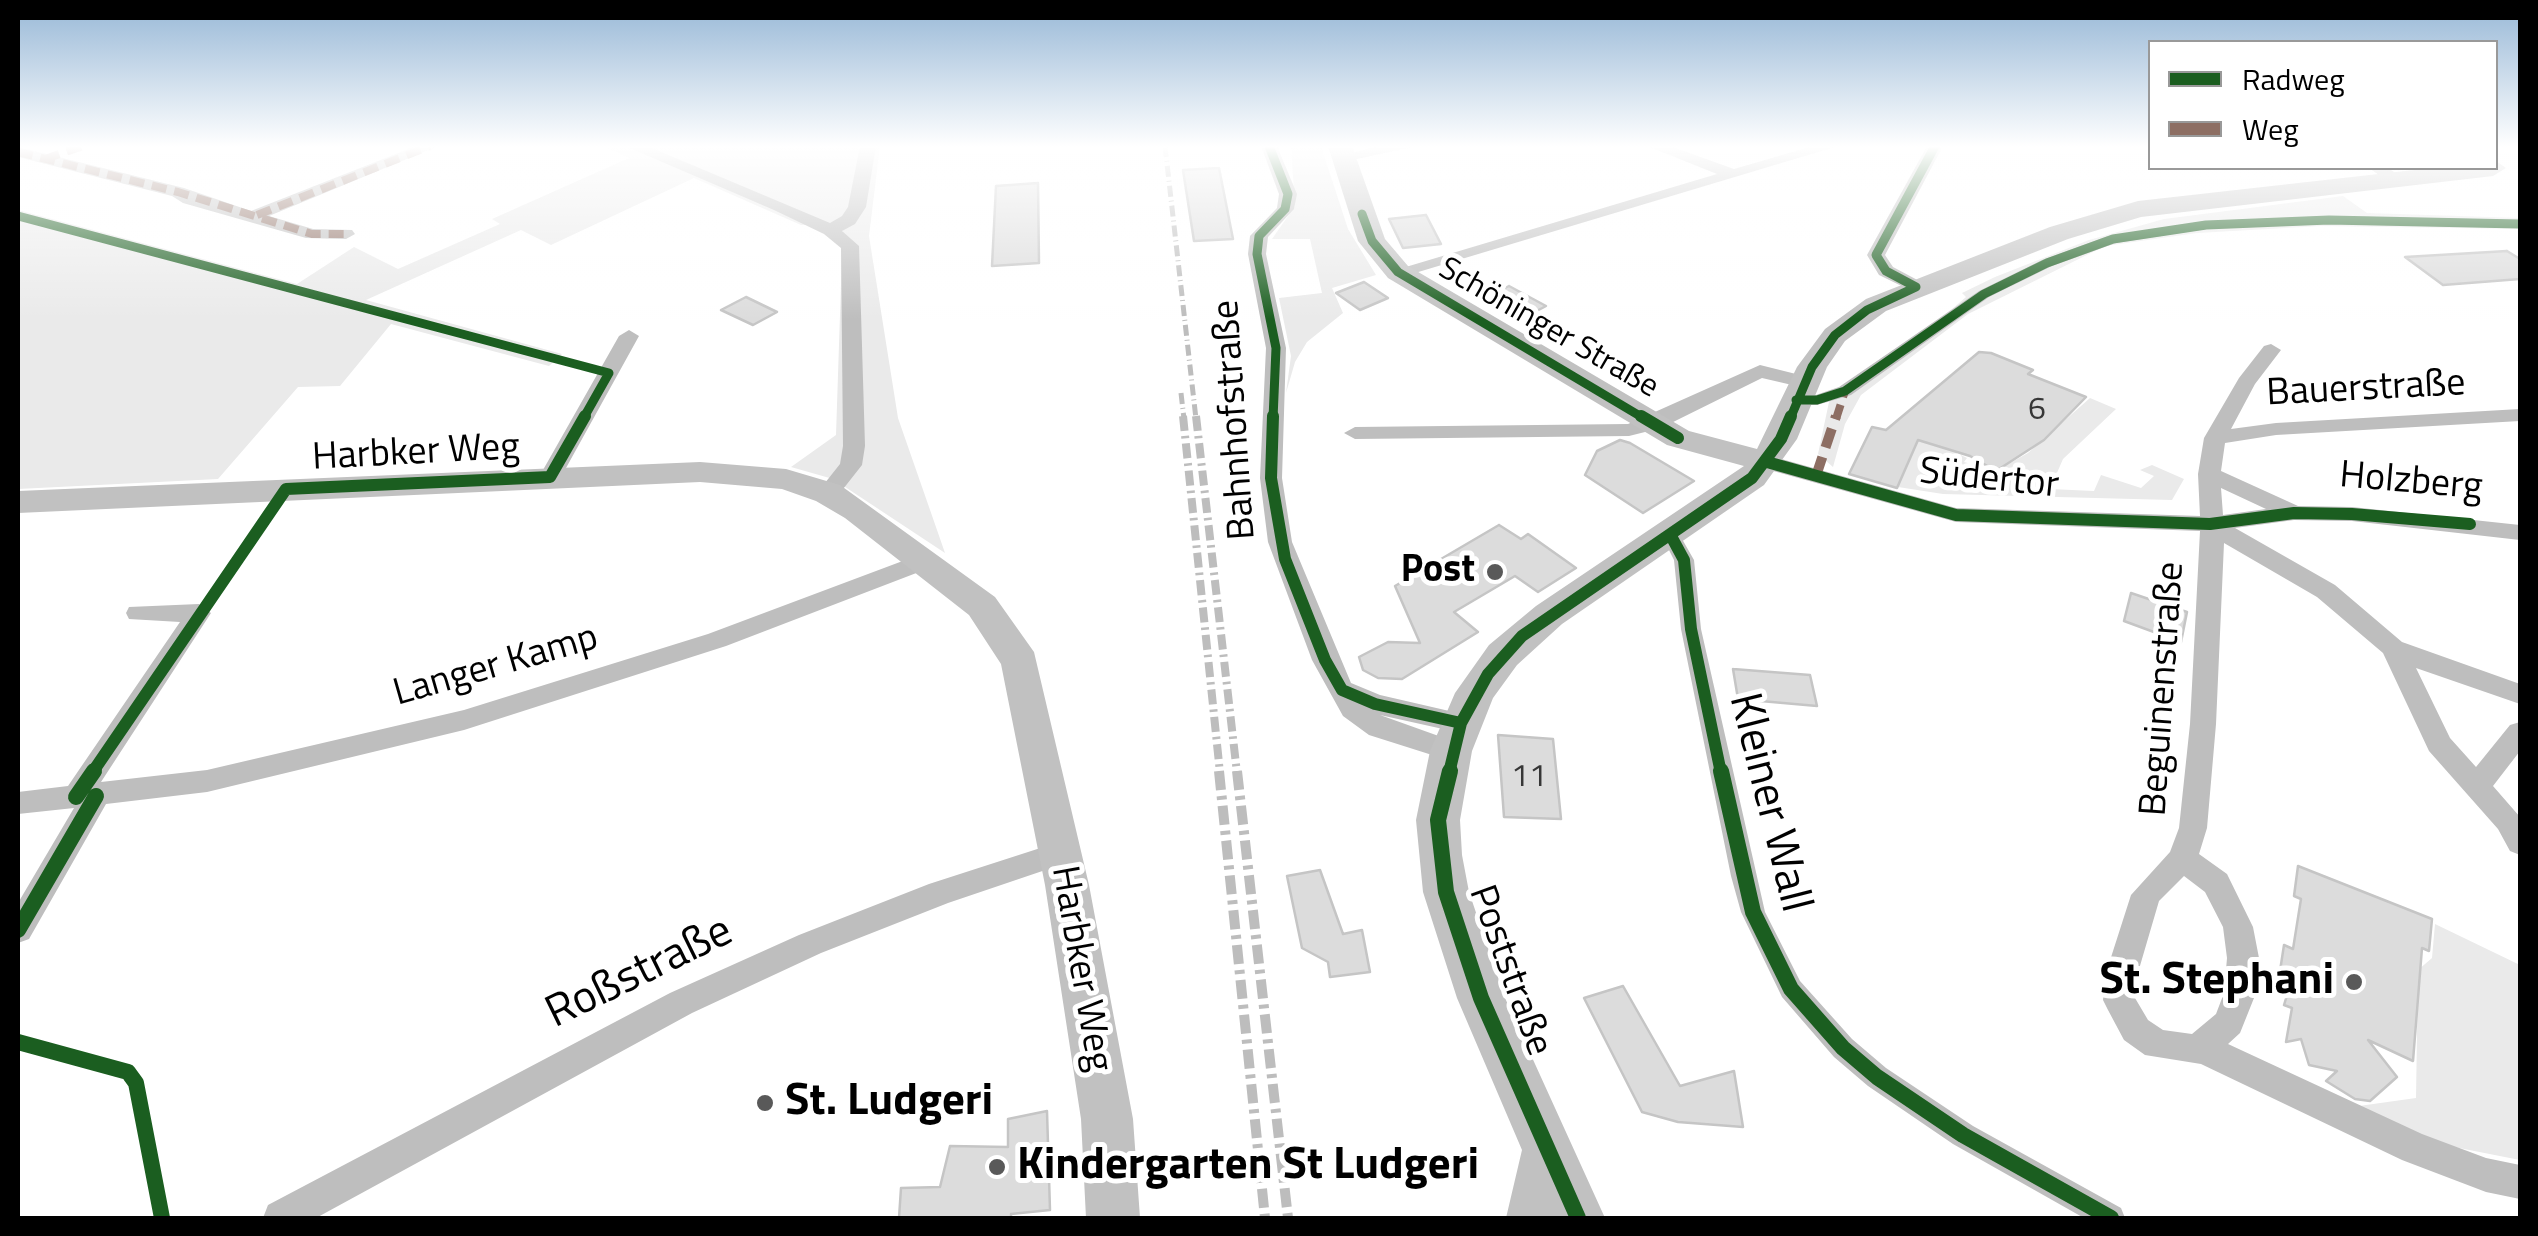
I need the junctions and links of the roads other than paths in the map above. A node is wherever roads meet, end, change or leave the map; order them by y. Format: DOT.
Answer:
graph roads {
  1 [pos="214,204"];
  2 [pos="285,204"];
  3 [pos="768,204"];
  4 [pos="858,204"];
  5 [pos="1285,204"];
  6 [pos="1359,204"];
  7 [pos="1632,204"];
  8 [pos="1904,204"];
  9 [pos="2164,204"];
  10 [pos="257,215"];
  11 [pos="2520,224"];
  12 [pos="830,230"];
  13 [pos="346,234"];
  14 [pos="1398,272"];
  15 [pos="1916,287"];
  16 [pos="629,336"];
  17 [pos="2271,350"];
  18 [pos="1800,391"];
  19 [pos="2520,415"];
  20 [pos="1671,424"];
  21 [pos="1355,433"];
  22 [pos="2215,438"];
  23 [pos="1767,462"];
  24 [pos="2209,474"];
  25 [pos="550,478"];
  26 [pos="828,493"];
  27 [pos="18,502"];
  28 [pos="1711,510"];
  29 [pos="2294,513"];
  30 [pos="2210,524"];
  31 [pos="2520,532"];
  32 [pos="1670,536"];
  33 [pos="924,560"];
  34 [pos="138,613"];
  35 [pos="2393,648"];
  36 [pos="2520,694"];
  37 [pos="2520,732"];
  38 [pos="1456,737"];
  39 [pos="2478,785"];
  40 [pos="86,796"];
  41 [pos="18,803"];
  42 [pos="2520,843"];
  43 [pos="1060,854"];
  44 [pos="2183,858"];
  45 [pos="18,930"];
  46 [pos="2200,1047"];
  47 [pos="1548,1149"];
  48 [pos="2520,1182"];
  49 [pos="282,1218"];
  50 [pos="1113,1218"];
  51 [pos="1533,1218"];
  52 [pos="1578,1218"];
  53 [pos="2112,1218"];
  1 -- 10 [label="street"];
  2 -- 10 [label="street"];
  3 -- 12 [label="street"];
  4 -- 12 [label="street"];
  5 -- 38 [label="street, Bahnhofstraße"];
  6 -- 14 [label="main road, Schöninger Straße"];
  7 -- 14 [label="street"];
  8 -- 15 [label="street"];
  9 -- 15 [label="main road"];
  10 -- 13 [label="street"];
  11 -- 18 [label="street"];
  12 -- 26 [label="street"];
  14 -- 20 [label="main road, Schöninger Straße"];
  15 -- 18 [label="main road"];
  16 -- 25 [label="street, Harbker Weg"];
  17 -- 22 [label="street, Beguinenstraße"];
  18 -- 20 [label="street"];
  18 -- 23 [label="main road"];
  19 -- 22 [label="street, Bauerstraße"];
  20 -- 21 [label="street"];
  20 -- 23 [label="main road, Schöninger Straße"];
  20 -- 28 [label="main road"];
  22 -- 24 [label="street, Beguinenstraße"];
  23 -- 28 [label="main road, Poststraße"];
  23 -- 30 [label="street, Südertor"];
  24 -- 29 [label="street"];
  24 -- 30 [label="street, Beguinenstraße"];
  25 -- 26 [label="main road, Harbker Weg"];
  25 -- 27 [label="main road, Harbker Weg"];
  26 -- 33 [label="main road, Harbker Weg"];
  28 -- 32 [label="main road, Poststraße"];
  29 -- 30 [label="street, Südertor"];
  29 -- 31 [label="street, Holzberg"];
  30 -- 35 [label="street"];
  30 -- 44 [label="street, Beguinenstraße"];
  32 -- 38 [label="main road, Poststraße"];
  32 -- 53 [label="street, Kleiner Wall"];
  33 -- 40 [label="street, Langer Kamp"];
  33 -- 43 [label="main road, Harbker Weg"];
  34 -- 40 [label="street"];
  35 -- 36 [label="street"];
  35 -- 39 [label="street"];
  37 -- 39 [label="street"];
  38 -- 47 [label="main road, Poststraße"];
  39 -- 42 [label="street"];
  40 -- 41 [label="street, Langer Kamp"];
  40 -- 45 [label="street"];
  43 -- 49 [label="street, Roßstraße"];
  43 -- 50 [label="main road, Harbker Weg"];
  44 -- 46 [label="street"];
  44 -- 46 [label="street"];
  46 -- 48 [label="street"];
  47 -- 51 [label="main road"];
  47 -- 52 [label="main road, Poststraße"];
}
